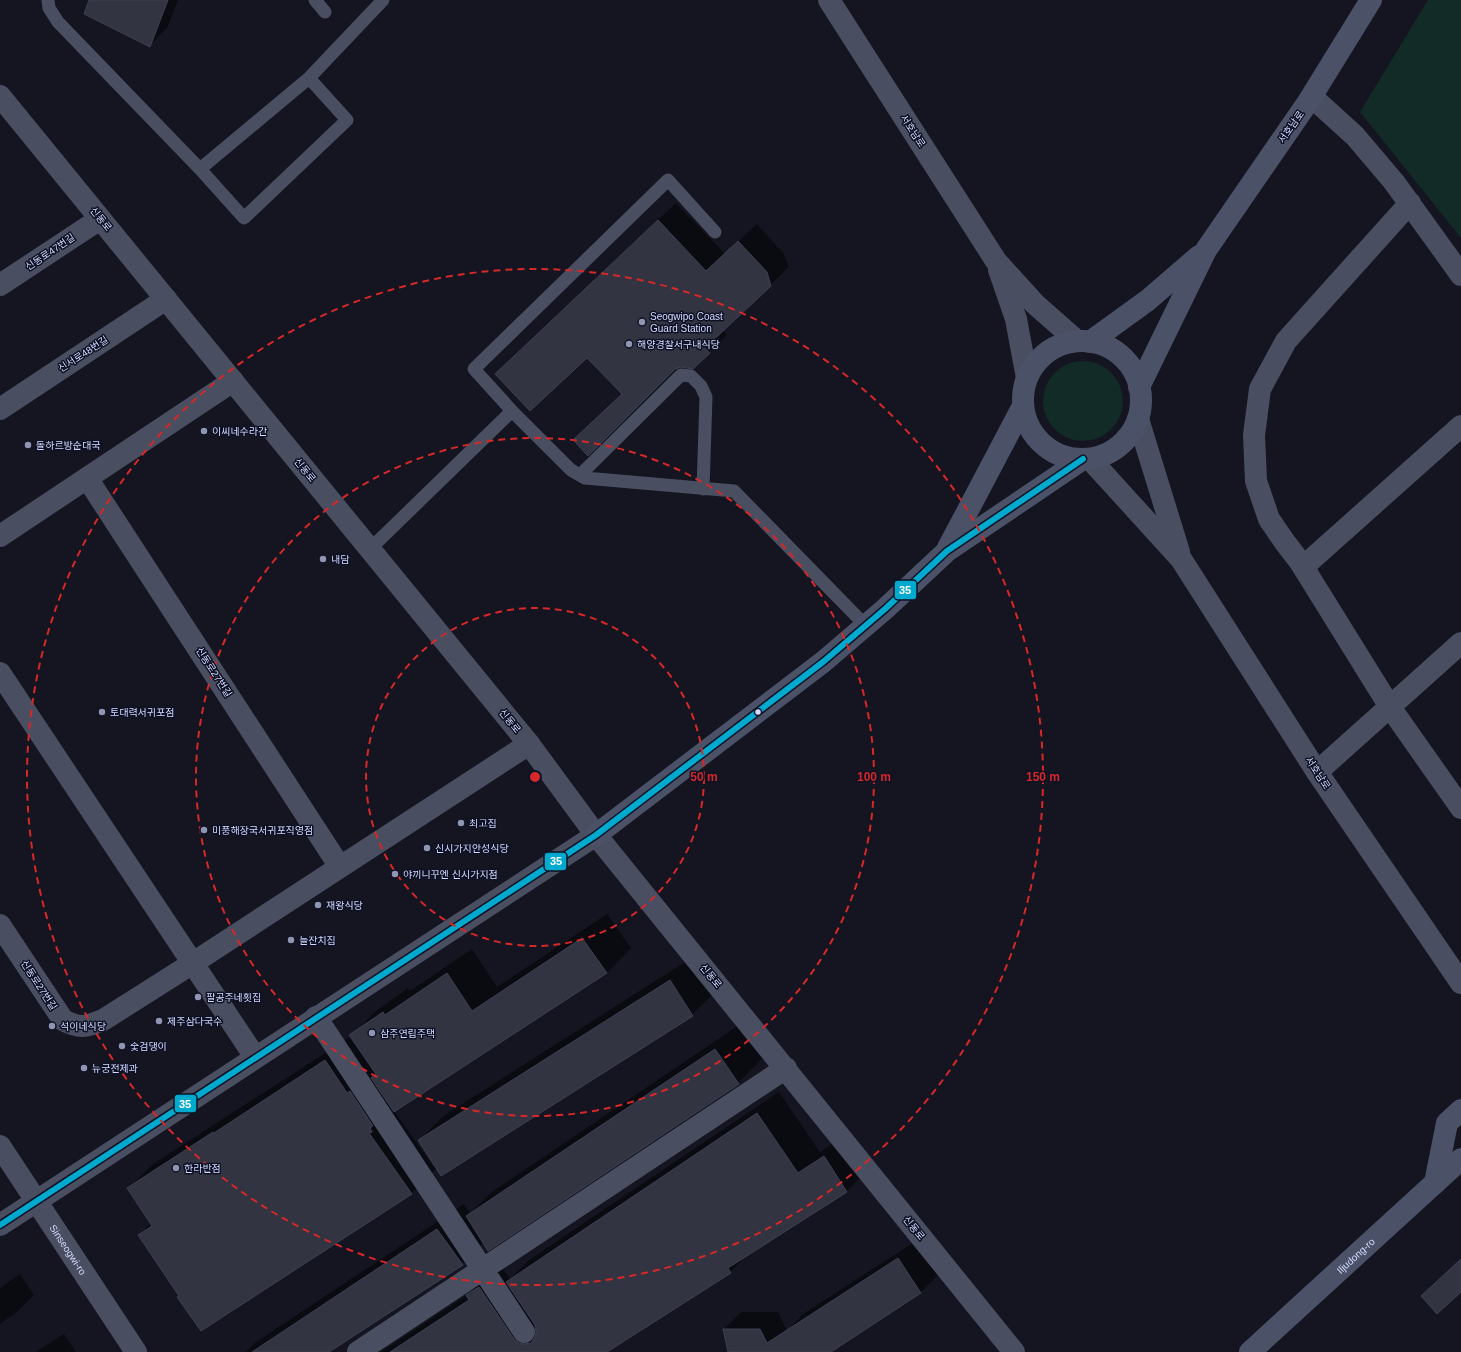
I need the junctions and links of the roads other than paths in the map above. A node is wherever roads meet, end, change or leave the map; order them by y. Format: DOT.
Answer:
graph roads {
  1 [pos="48,0"];
  2 [pos="315,0"];
  3 [pos="382,0"];
  4 [pos="830,0"];
  5 [pos="1371,0"];
  6 [pos="325,12"];
  7 [pos="309,78"];
  8 [pos="0,96"];
  9 [pos="1312,97"];
  10 [pos="200,169"];
  11 [pos="1410,203"];
  12 [pos="100,219"];
  13 [pos="715,232"];
  14 [pos="1206,250"];
  15 [pos="996,261"];
  16 [pos="1461,275"];
  17 [pos="0,286"];
  18 [pos="166,299"];
  19 [pos="1083,342"];
  20 [pos="1027,378"];
  21 [pos="233,381"];
  22 [pos="1139,387"];
  23 [pos="1023,406"];
  24 [pos="0,409"];
  25 [pos="512,411"];
  26 [pos="1138,419"];
  27 [pos="1461,426"];
  28 [pos="1087,459"];
  29 [pos="580,475"];
  30 [pos="87,478"];
  31 [pos="703,489"];
  32 [pos="0,536"];
  33 [pos="370,549"];
  34 [pos="947,551"];
  35 [pos="1181,559"];
  36 [pos="1303,567"];
  37 [pos="866,626"];
  38 [pos="1461,643"];
  39 [pos="0,673"];
  40 [pos="1390,707"];
  41 [pos="529,744"];
  42 [pos="1317,772"];
  43 [pos="1461,808"];
  44 [pos="596,835"];
  45 [pos="340,867"];
  46 [pos="0,926"];
  47 [pos="193,963"];
  48 [pos="1461,983"];
  49 [pos="316,1017"];
  50 [pos="254,1057"];
  51 [pos="786,1068"];
  52 [pos="1461,1110"];
  53 [pos="0,1146"];
  54 [pos="1461,1159"];
  55 [pos="1435,1183"];
  56 [pos="35,1202"];
  57 [pos="0,1225"];
  58 [pos="483,1269"];
  59 [pos="524,1332"];
  60 [pos="136,1352"];
  61 [pos="358,1352"];
  62 [pos="1014,1352"];
  63 [pos="1250,1352"];
  1 -- 10 [label="lane"];
  2 -- 6 [label="lane"];
  3 -- 7 [label="lane"];
  4 -- 15 [label="street, 서호남로"];
  5 -- 9 [label="main road, 서호남로"];
  7 -- 10 [label="lane"];
  7 -- 10 [label="lane"];
  8 -- 12 [label="street, 신동로"];
  9 -- 11 [label="street"];
  9 -- 14 [label="main road, 서호남로"];
  11 -- 16 [label="street"];
  11 -- 36 [label="street"];
  12 -- 17 [label="street, 신동로47번길"];
  12 -- 18 [label="street, 신동로"];
  13 -- 25 [label="lane"];
  14 -- 19 [label="main road"];
  14 -- 22 [label="main road"];
  15 -- 19 [label="street"];
  15 -- 20 [label="street"];
  18 -- 21 [label="street, 신동로"];
  18 -- 24 [label="street, 신서로48번길"];
  19 -- 20 [label="main road"];
  19 -- 22 [label="main road"];
  20 -- 23 [label="main road"];
  21 -- 30 [label="street"];
  21 -- 33 [label="street, 신동로"];
  22 -- 26 [label="main road"];
  23 -- 28 [label="main road"];
  23 -- 34 [label="main road"];
  25 -- 29 [label="lane"];
  25 -- 33 [label="lane"];
  26 -- 28 [label="main road"];
  26 -- 35 [label="street"];
  27 -- 36 [label="street"];
  28 -- 34 [label="main road"];
  28 -- 35 [label="street"];
  29 -- 31 [label="lane"];
  29 -- 31 [label="lane"];
  30 -- 32 [label="street"];
  30 -- 45 [label="street, 신동로27번길"];
  31 -- 37 [label="lane"];
  33 -- 41 [label="street, 신동로"];
  34 -- 37 [label="main road"];
  35 -- 42 [label="street, 서호남로"];
  36 -- 40 [label="street"];
  37 -- 44 [label="main road"];
  38 -- 40 [label="street"];
  39 -- 47 [label="street"];
  40 -- 42 [label="street"];
  40 -- 43 [label="street"];
  41 -- 44 [label="street, 신동로"];
  41 -- 45 [label="street, 신동로27번길"];
  42 -- 48 [label="street, 서호남로"];
  44 -- 49 [label="street"];
  44 -- 51 [label="street, 신동로"];
  45 -- 47 [label="street, 신동로27번길"];
  46 -- 47 [label="street, 신동로27번길"];
  47 -- 50 [label="street"];
  49 -- 50 [label="street"];
  49 -- 58 [label="street"];
  50 -- 56 [label="street"];
  51 -- 58 [label="street"];
  51 -- 62 [label="street, 신동로"];
  52 -- 55 [label="main road"];
  53 -- 56 [label="street, Sinseogwi-ro"];
  54 -- 55 [label="main road, Iljudong-ro"];
  55 -- 63 [label="main road, Iljudong-ro"];
  56 -- 57 [label="street"];
  56 -- 60 [label="street, Sinseogwi-ro"];
  58 -- 59 [label="street"];
  58 -- 61 [label="street"];
}
